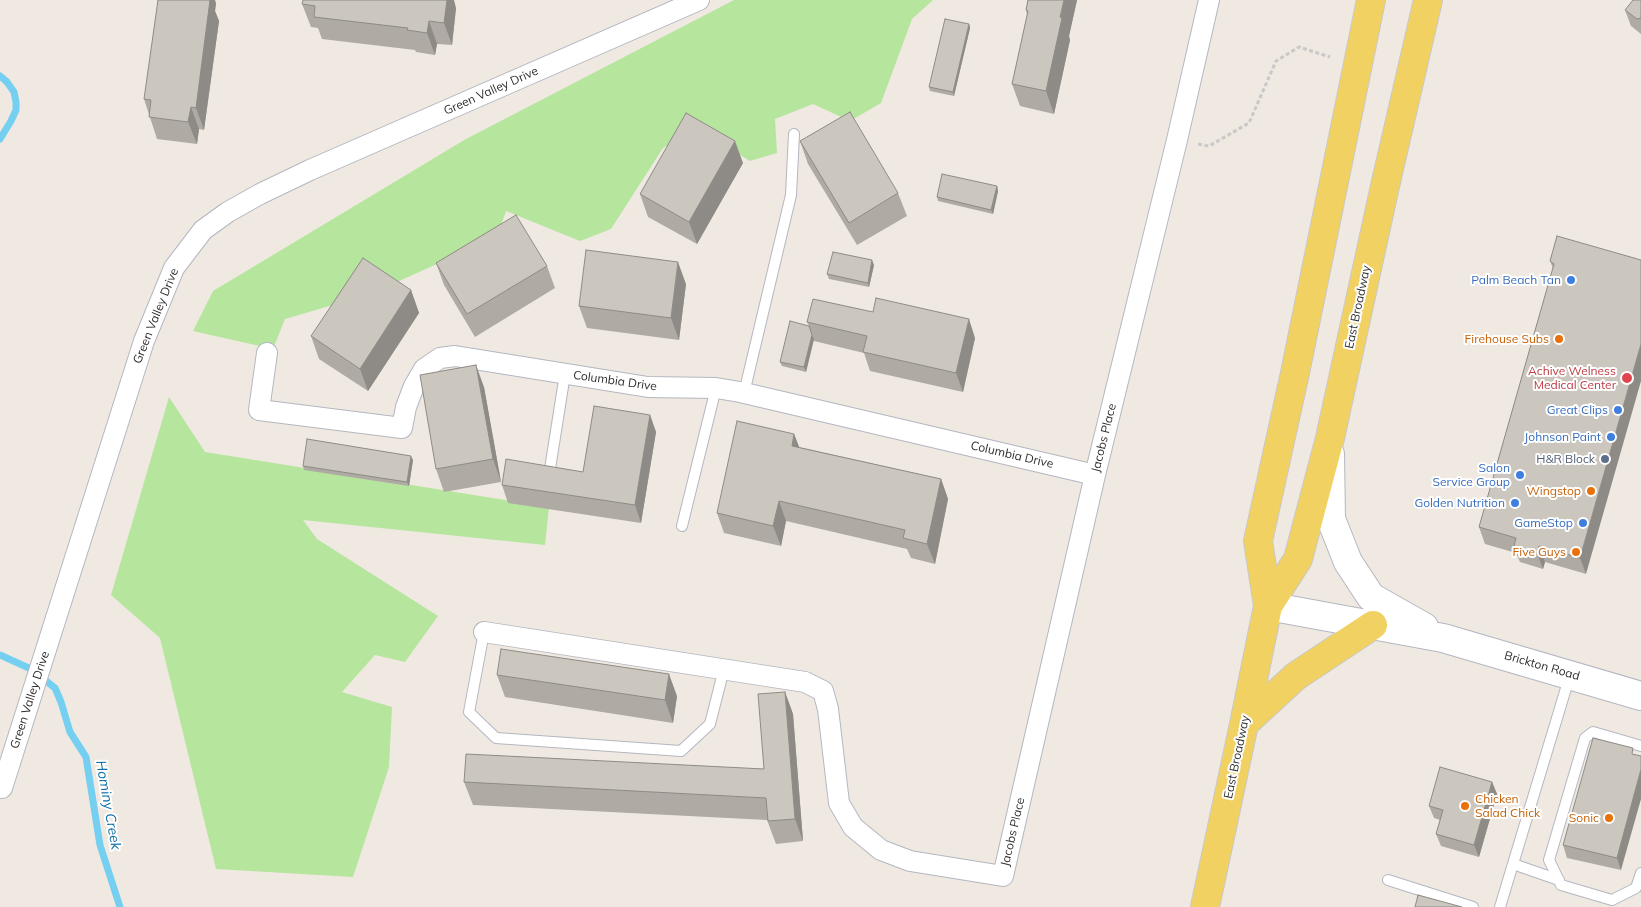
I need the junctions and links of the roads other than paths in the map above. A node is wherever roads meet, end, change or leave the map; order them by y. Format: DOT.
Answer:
graph roads {
  1 [pos="699,0"];
  2 [pos="1209,0"];
  3 [pos="1371,0"];
  4 [pos="1428,0"];
  5 [pos="794,134"];
  6 [pos="267,353"];
  7 [pos="565,374"];
  8 [pos="716,388"];
  9 [pos="744,393"];
  10 [pos="1330,438"];
  11 [pos="549,475"];
  12 [pos="1095,475"];
  13 [pos="682,526"];
  14 [pos="1268,606"];
  15 [pos="1373,625"];
  16 [pos="484,632"];
  17 [pos="1443,638"];
  18 [pos="724,669"];
  19 [pos="1570,674"];
  20 [pos="1641,696"];
  21 [pos="1244,724"];
  22 [pos="1641,746"];
  23 [pos="1,787"];
  24 [pos="1513,864"];
  25 [pos="1641,873"];
  26 [pos="1388,880"];
  27 [pos="1559,880"];
  28 [pos="1205,907"];
  29 [pos="1473,907"];
  30 [pos="1500,907"];
  1 -- 23 [label="street, Green Valley Drive"];
  2 -- 12 [label="street, Jacobs Place"];
  3 -- 14 [label="main road, East Broadway"];
  4 -- 10 [label="main road, East Broadway"];
  5 -- 9 [label="lane"];
  6 -- 7 [label="street, Columbia Drive"];
  7 -- 8 [label="street, Columbia Drive"];
  7 -- 11 [label="lane"];
  8 -- 9 [label="street, Columbia Drive"];
  8 -- 13 [label="lane"];
  9 -- 12 [label="street, Columbia Drive"];
  10 -- 14 [label="main road, East Broadway"];
  10 -- 17 [label="street, Brickton Road"];
  12 -- 18 [label="street, Jacobs Place"];
  14 -- 15 [label="street, Brickton Road"];
  14 -- 21 [label="main road, East Broadway"];
  15 -- 17 [label="street, Brickton Road"];
  15 -- 21 [label="main road"];
  16 -- 18 [label="street"];
  16 -- 18 [label="lane"];
  17 -- 19 [label="street, Brickton Road"];
  19 -- 20 [label="street, Brickton Road"];
  19 -- 24 [label="lane"];
  21 -- 28 [label="main road, East Broadway"];
  22 -- 27 [label="lane"];
  24 -- 27 [label="lane"];
  24 -- 30 [label="lane"];
  25 -- 27 [label="lane"];
  26 -- 29 [label="lane"];
}
